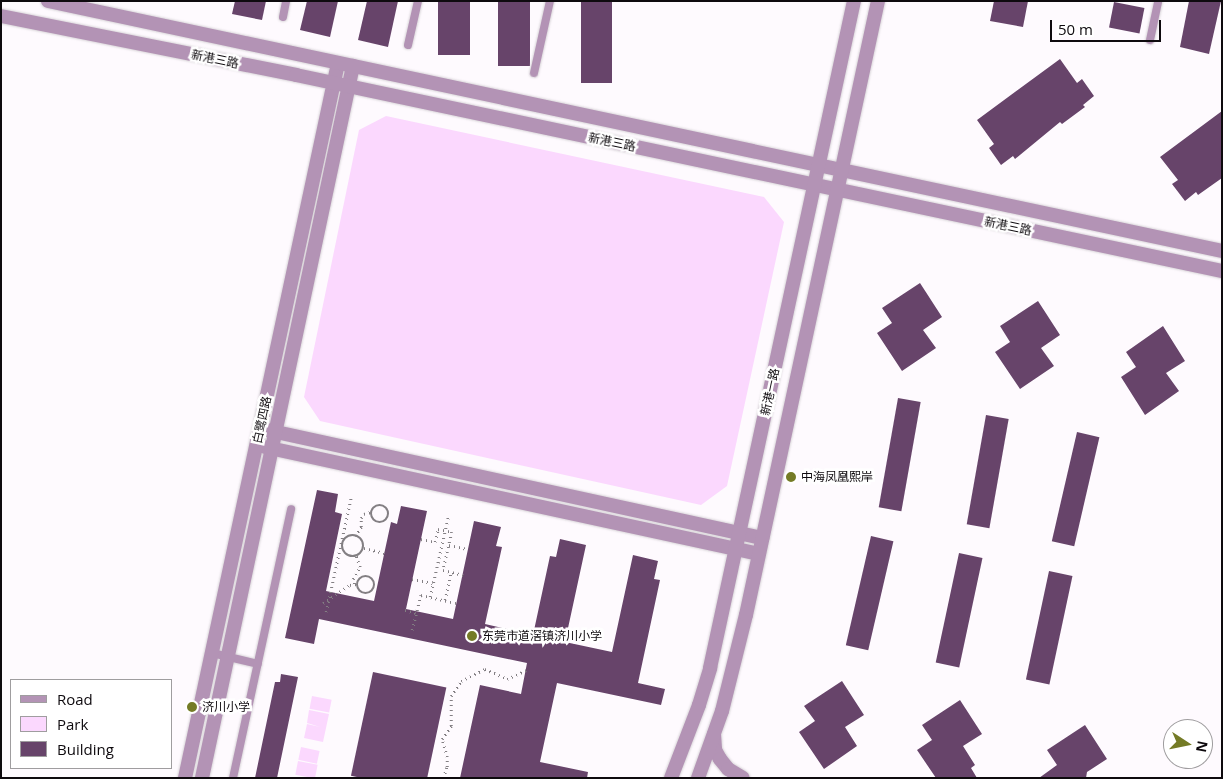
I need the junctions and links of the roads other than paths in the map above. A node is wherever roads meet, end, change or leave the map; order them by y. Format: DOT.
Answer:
graph roads {
  1 [pos="48,1"];
  2 [pos="286,1"];
  3 [pos="418,1"];
  4 [pos="550,1"];
  5 [pos="854,1"];
  6 [pos="878,1"];
  7 [pos="1158,1"];
  8 [pos="67,3"];
  9 [pos="1,16"];
  10 [pos="283,17"];
  11 [pos="1150,40"];
  12 [pos="408,45"];
  13 [pos="338,63"];
  14 [pos="354,66"];
  15 [pos="534,73"];
  16 [pos="333,83"];
  17 [pos="349,86"];
  18 [pos="818,165"];
  19 [pos="842,170"];
  20 [pos="814,185"];
  21 [pos="838,190"];
  22 [pos="1222,251"];
  23 [pos="1222,271"];
  24 [pos="260,429"];
  25 [pos="275,432"];
  26 [pos="256,445"];
  27 [pos="272,448"];
  28 [pos="291,509"];
  29 [pos="739,533"];
  30 [pos="762,538"];
  31 [pos="736,549"];
  32 [pos="759,554"];
  33 [pos="212,653"];
  34 [pos="228,657"];
  35 [pos="258,664"];
  36 [pos="714,734"];
  37 [pos="185,778"];
  38 [pos="202,778"];
  39 [pos="233,778"];
  40 [pos="671,778"];
  41 [pos="698,778"];
  42 [pos="743,778"];
  1 -- 8 [label="street, 新港三路"];
  2 -- 10 [label="lane"];
  3 -- 12 [label="lane"];
  4 -- 15 [label="lane"];
  5 -- 18 [label="street, 新港一路"];
  6 -- 19 [label="street, 新港一路"];
  7 -- 11 [label="lane"];
  8 -- 13 [label="street, 新港三路"];
  9 -- 16 [label="street, 新港三路"];
  13 -- 14 [label="street, 新港三路"];
  13 -- 16 [label="street, 白鹭四路"];
  14 -- 17 [label="street, 白鹭四路"];
  14 -- 18 [label="street, 新港三路"];
  16 -- 17 [label="street, 新港三路"];
  16 -- 24 [label="street, 白鹭四路"];
  17 -- 20 [label="street, 新港三路"];
  17 -- 25 [label="street, 白鹭四路"];
  18 -- 19 [label="street, 新港三路"];
  18 -- 20 [label="street, 新港一路"];
  19 -- 21 [label="street, 新港一路"];
  19 -- 22 [label="street, 新港三路"];
  20 -- 21 [label="street, 新港三路"];
  20 -- 29 [label="street, 新港一路"];
  21 -- 23 [label="street, 新港三路"];
  21 -- 30 [label="street, 新港一路"];
  24 -- 25 [label="street"];
  24 -- 26 [label="street, 白鹭四路"];
  25 -- 27 [label="street, 白鹭四路"];
  25 -- 29 [label="street"];
  26 -- 27 [label="street"];
  26 -- 33 [label="street, 白鹭四路"];
  27 -- 31 [label="street"];
  27 -- 34 [label="street, 白鹭四路"];
  28 -- 35 [label="lane"];
  29 -- 30 [label="street"];
  29 -- 31 [label="street, 新港一路"];
  30 -- 32 [label="street, 新港一路"];
  31 -- 32 [label="street"];
  31 -- 40 [label="street, 新港一路"];
  32 -- 36 [label="street, 新港一路"];
  33 -- 34 [label="lane"];
  33 -- 37 [label="street, 白鹭四路"];
  34 -- 35 [label="lane"];
  34 -- 38 [label="street, 白鹭四路"];
  35 -- 39 [label="lane"];
  36 -- 41 [label="street, 新港一路"];
  36 -- 42 [label="street"];
}
